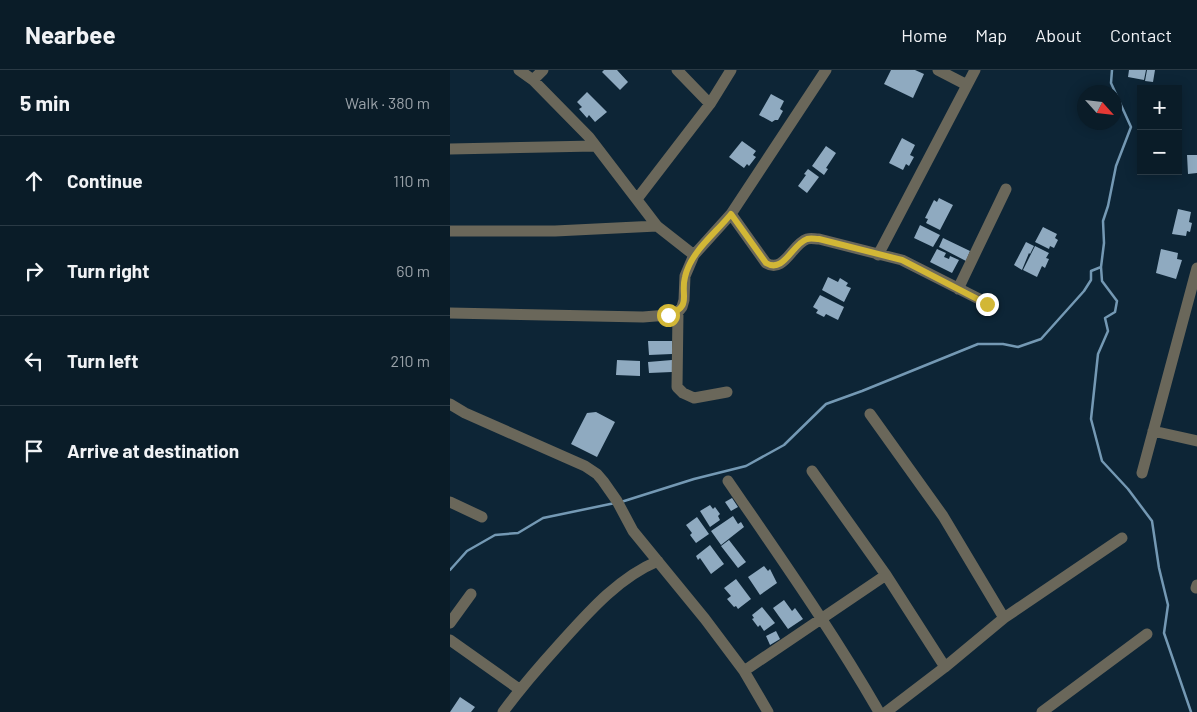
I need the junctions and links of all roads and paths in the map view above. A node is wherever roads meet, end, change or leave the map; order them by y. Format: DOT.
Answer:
graph roads {
  1 [pos="519,70"];
  2 [pos="543,70"];
  3 [pos="676,70"];
  4 [pos="731,70"];
  5 [pos="826,70"];
  6 [pos="938,70"];
  7 [pos="975,70"];
  8 [pos="533,80"];
  9 [pos="967,85"];
  10 [pos="710,104"];
  11 [pos="595,146"];
  12 [pos="450,149"];
  13 [pos="1006,189"];
  14 [pos="637,199"];
  15 [pos="731,214"];
  16 [pos="657,226"];
  17 [pos="450,231"];
  18 [pos="694,254"];
  19 [pos="878,255"];
  20 [pos="1197,268"];
  21 [pos="958,289"];
  22 [pos="987,304"];
  23 [pos="678,312"];
  24 [pos="450,313"];
  25 [pos="727,392"];
  26 [pos="450,404"];
  27 [pos="870,414"];
  28 [pos="1153,431"];
  29 [pos="1197,440"];
  30 [pos="812,471"];
  31 [pos="1142,473"];
  32 [pos="728,481"];
  33 [pos="450,502"];
  34 [pos="482,517"];
  35 [pos="1122,538"];
  36 [pos="658,561"];
  37 [pos="886,575"];
  38 [pos="471,594"];
  39 [pos="822,618"];
  40 [pos="1004,618"];
  41 [pos="450,624"];
  42 [pos="1147,634"];
  43 [pos="450,640"];
  44 [pos="945,667"];
  45 [pos="744,671"];
  46 [pos="519,689"];
  47 [pos="503,712"];
  48 [pos="768,712"];
  49 [pos="879,712"];
  50 [pos="886,712"];
  51 [pos="1042,712"];
  1 -- 8 [label="street"];
  2 -- 8 [label="street"];
  3 -- 10 [label="street"];
  4 -- 10 [label="street"];
  5 -- 15 [label="street"];
  6 -- 9 [label="street"];
  7 -- 9 [label="street"];
  8 -- 11 [label="street"];
  9 -- 19 [label="street"];
  10 -- 14 [label="street"];
  11 -- 12 [label="street"];
  11 -- 14 [label="street"];
  13 -- 21 [label="street"];
  14 -- 16 [label="street"];
  15 -- 18 [label="street"];
  15 -- 19 [label="street"];
  16 -- 17 [label="street"];
  16 -- 18 [label="street"];
  18 -- 23 [label="street"];
  19 -- 21 [label="street"];
  20 -- 28 [label="street"];
  21 -- 22 [label="street"];
  23 -- 24 [label="street"];
  23 -- 25 [label="street"];
  26 -- 36 [label="street"];
  27 -- 40 [label="street"];
  28 -- 29 [label="street"];
  28 -- 31 [label="street"];
  30 -- 37 [label="street"];
  32 -- 39 [label="street"];
  33 -- 34 [label="street"];
  35 -- 40 [label="street"];
  36 -- 45 [label="street"];
  36 -- 46 [label="street"];
  37 -- 39 [label="street"];
  37 -- 44 [label="street"];
  38 -- 41 [label="street"];
  39 -- 45 [label="street"];
  39 -- 49 [label="street"];
  40 -- 44 [label="street"];
  42 -- 51 [label="street"];
  43 -- 46 [label="street"];
  44 -- 50 [label="street"];
  45 -- 48 [label="street"];
  46 -- 47 [label="street"];
}
